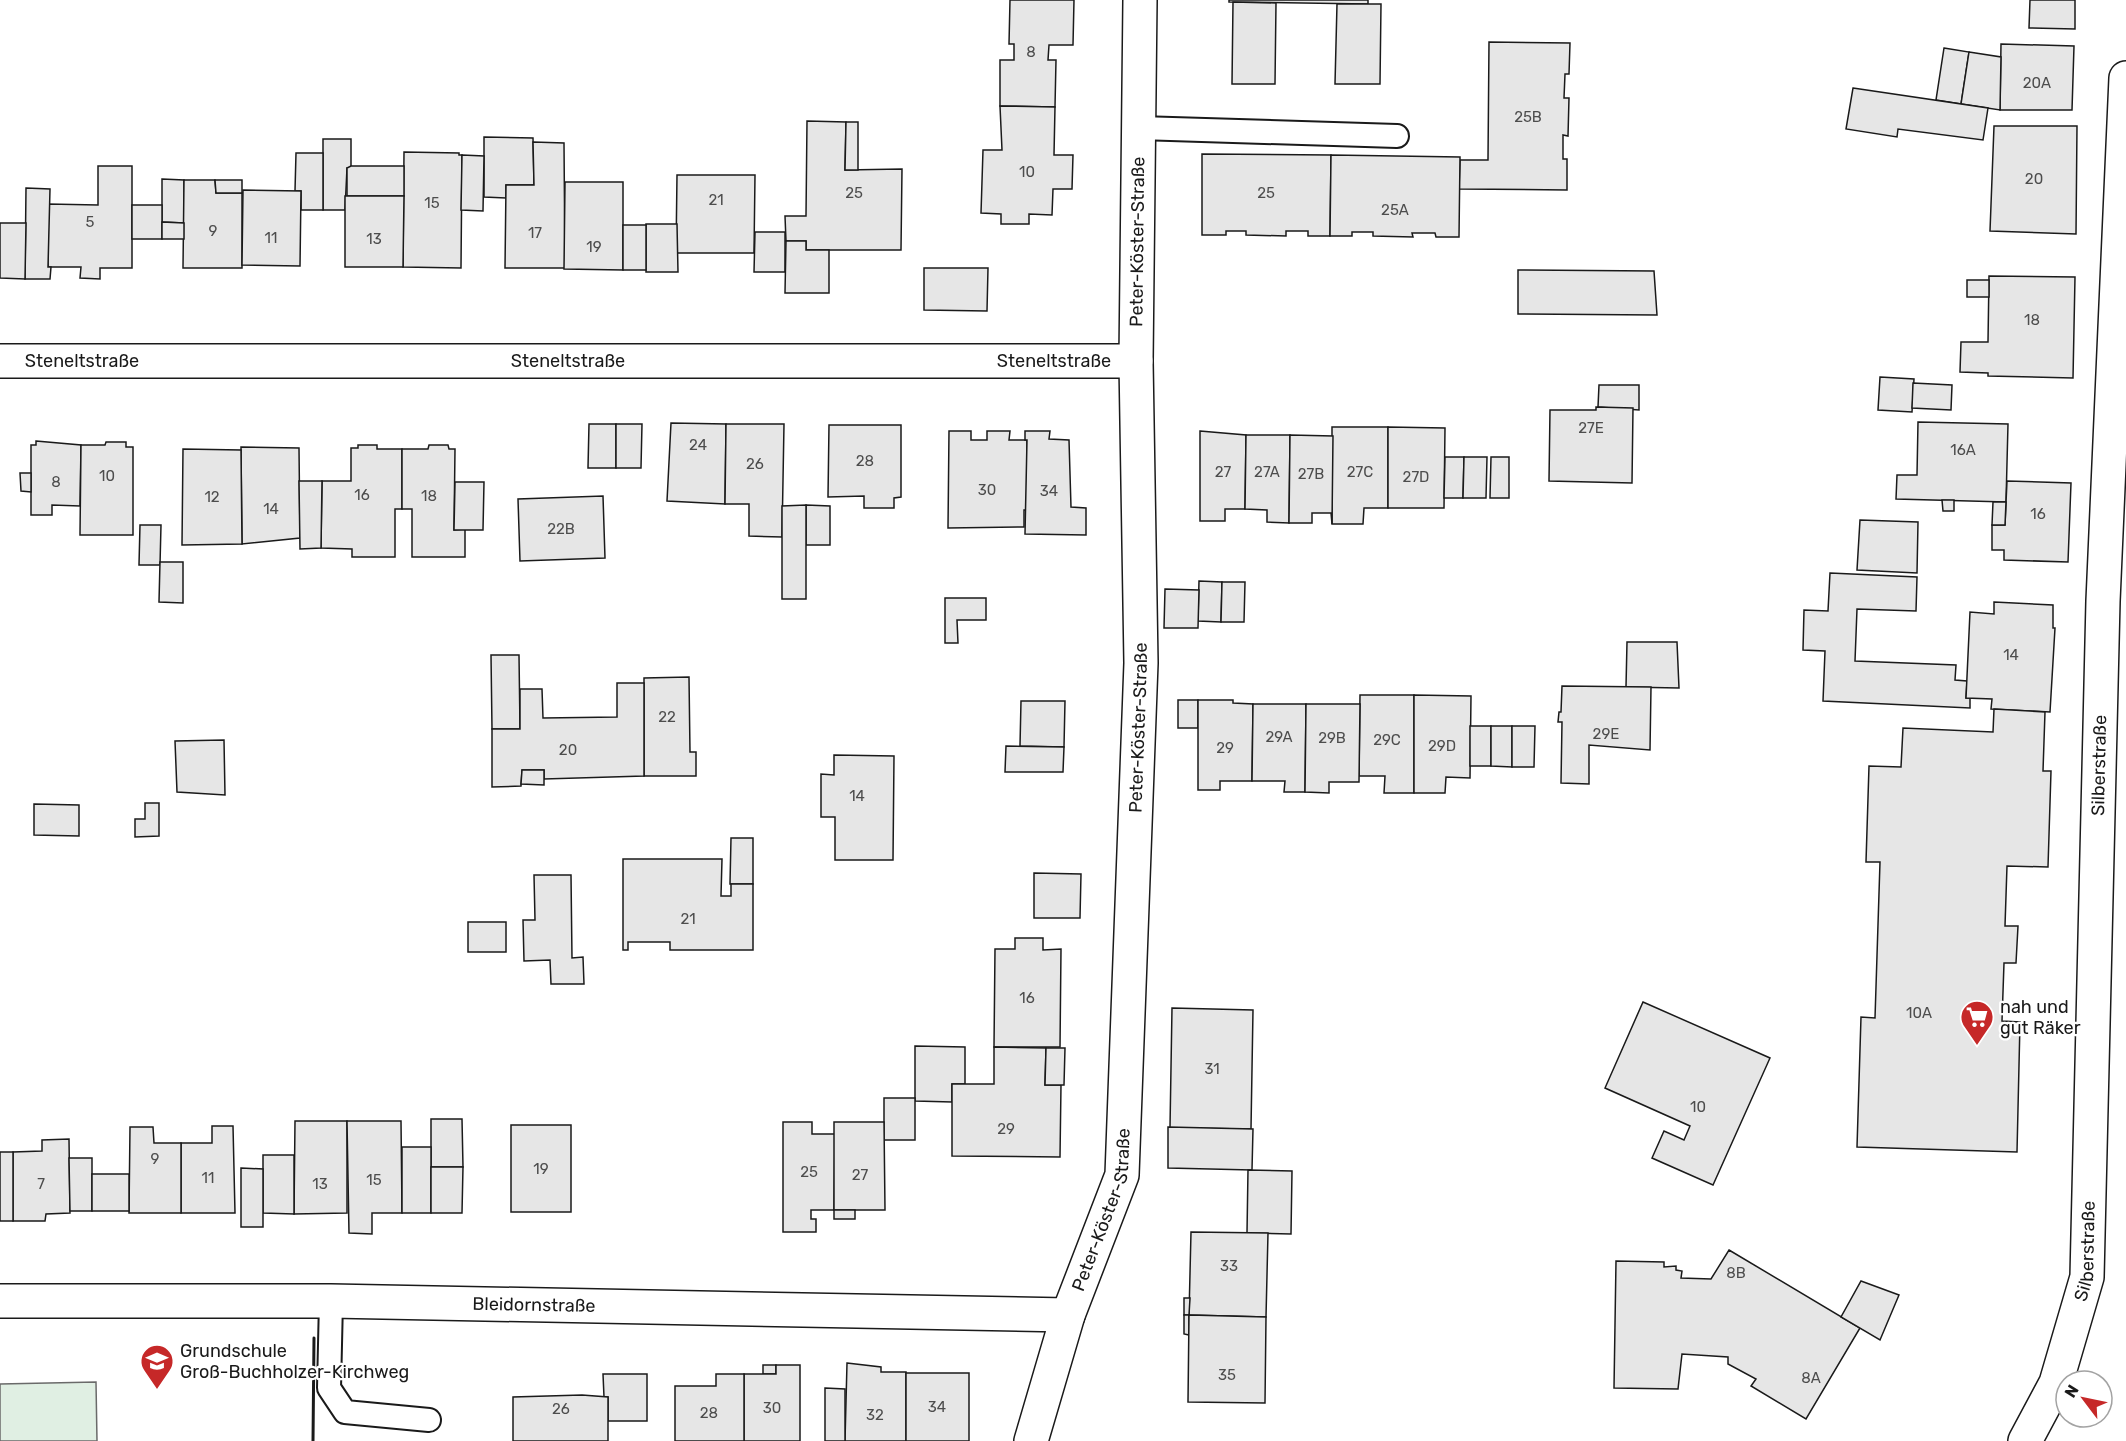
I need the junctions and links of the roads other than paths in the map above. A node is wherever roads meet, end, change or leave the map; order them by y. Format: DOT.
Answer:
graph roads {
  1 [pos="1140,0"];
  2 [pos="2126,78"];
  3 [pos="1138,128"];
  4 [pos="1397,136"];
  5 [pos="0,361"];
  6 [pos="1136,361"];
  7 [pos="331,1301"];
  8 [pos="0,1302"];
  9 [pos="1068,1315"];
  10 [pos="429,1420"];
  11 [pos="1031,1441"];
  12 [pos="2025,1441"];
  1 -- 3 [label="street, Peter-Köster-Straße"];
  2 -- 12 [label="street, Silberstraße"];
  3 -- 4 [label="lane"];
  3 -- 6 [label="street, Peter-Köster-Straße"];
  5 -- 6 [label="street, Steneltstraße"];
  6 -- 9 [label="street, Peter-Köster-Straße"];
  7 -- 8 [label="street, Bleidornstraße"];
  7 -- 9 [label="street, Bleidornstraße"];
  7 -- 10 [label="lane"];
  9 -- 11 [label="street, Peter-Köster-Straße"];
}
